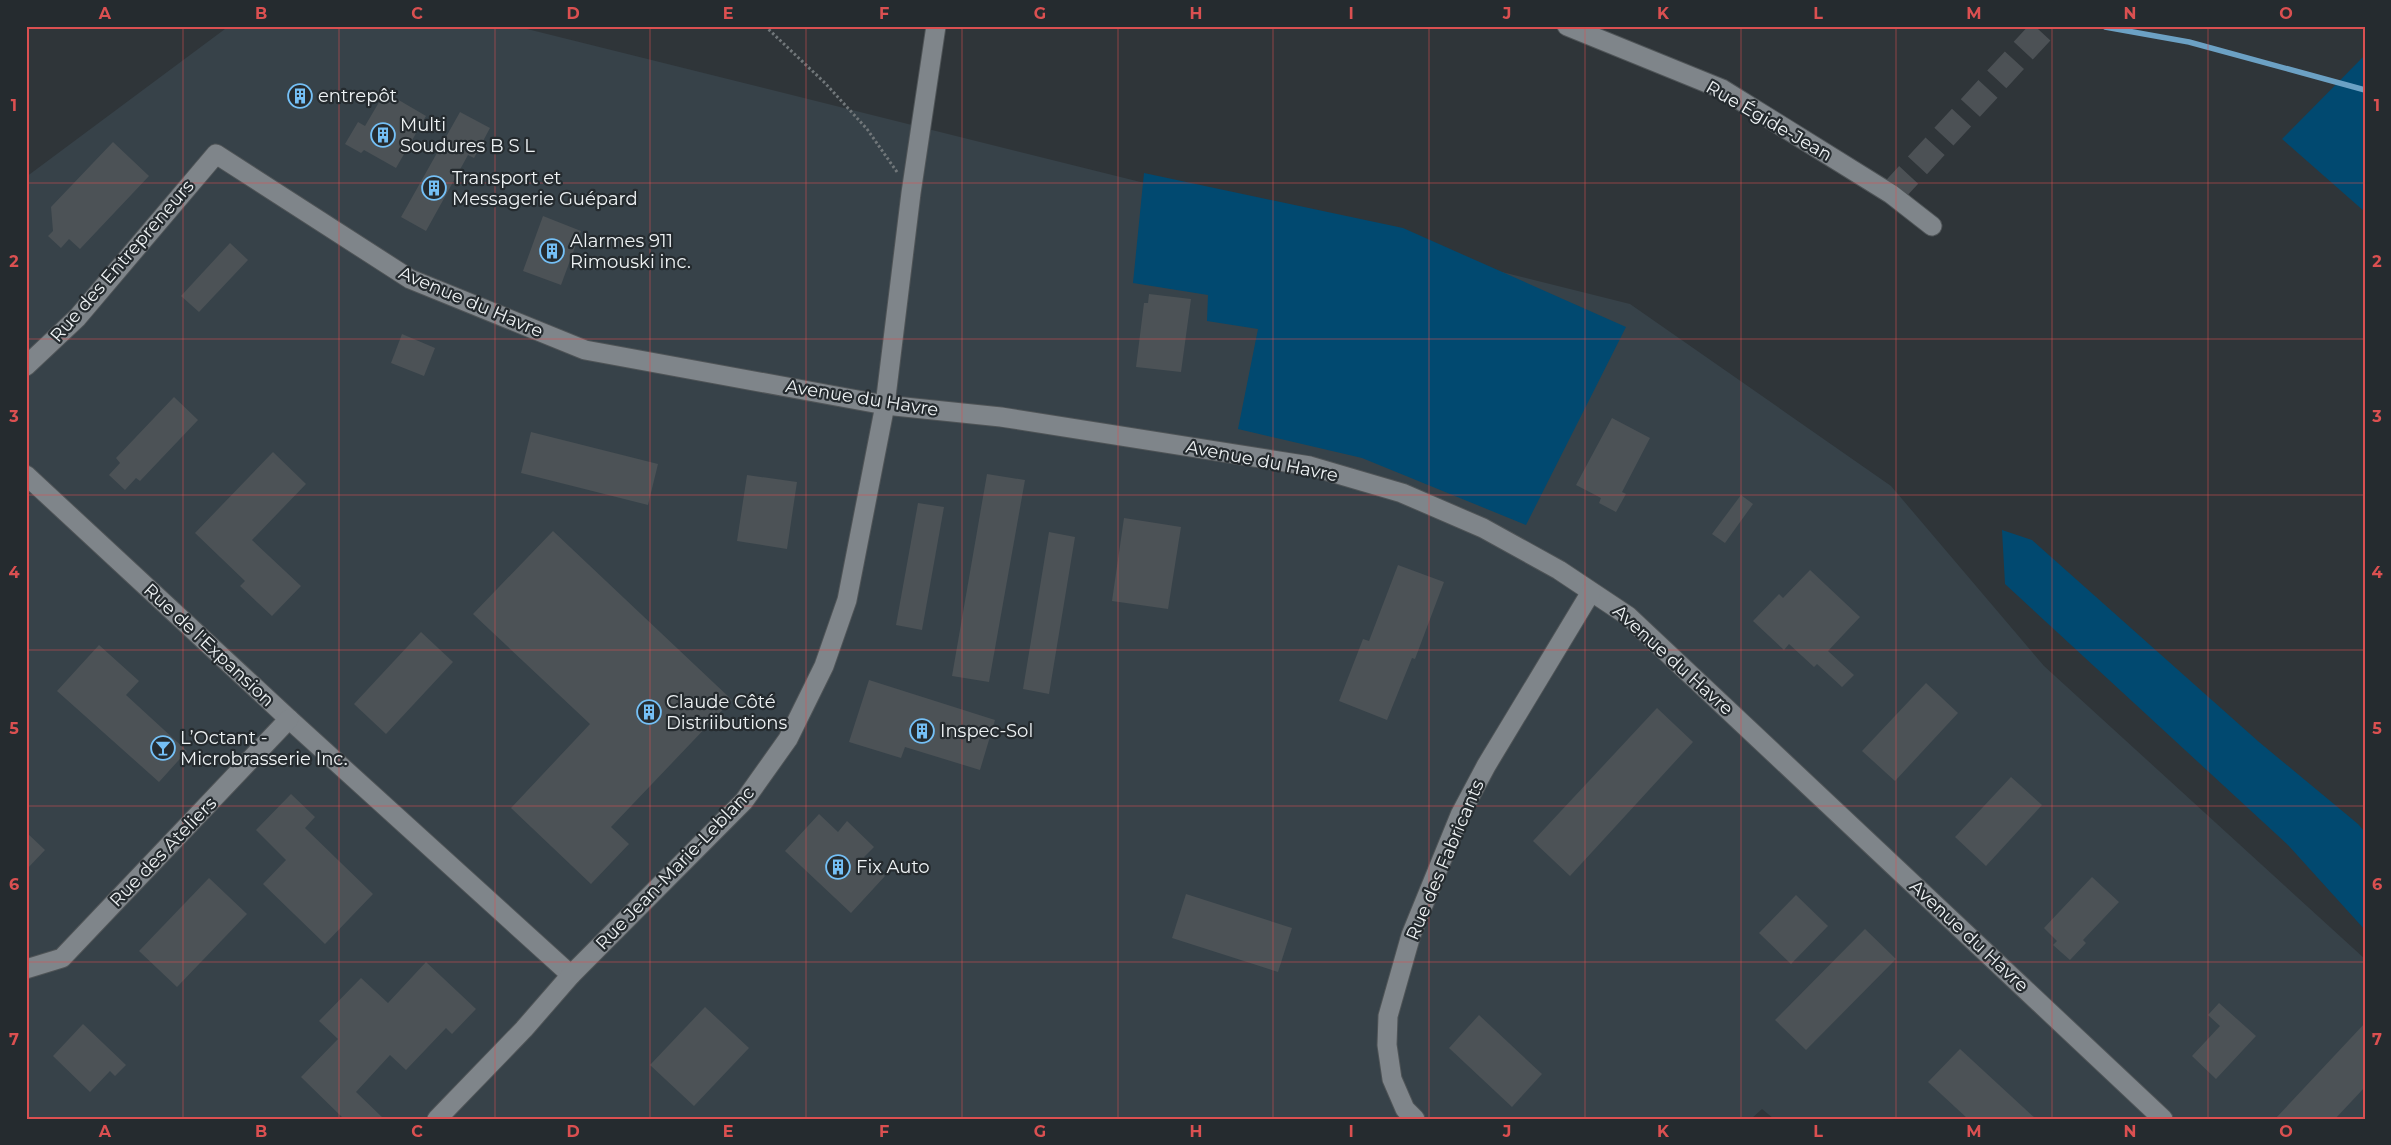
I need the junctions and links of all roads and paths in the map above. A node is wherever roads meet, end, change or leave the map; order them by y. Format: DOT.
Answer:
graph roads {
  1 [pos="765,26"];
  2 [pos="936,26"];
  3 [pos="1567,26"];
  4 [pos="216,154"];
  5 [pos="911,193"];
  6 [pos="1932,226"];
  7 [pos="26,366"];
  8 [pos="885,405"];
  9 [pos="26,474"];
  10 [pos="1591,592"];
  11 [pos="289,719"];
  12 [pos="26,969"];
  13 [pos="571,975"];
  14 [pos="437,1119"];
  15 [pos="1415,1119"];
  16 [pos="2163,1119"];
  1 -- 5 [label="path"];
  2 -- 5 [label="street, Rue Jean-Marie-Leblanc"];
  3 -- 6 [label="street, Rue Égide-Jean"];
  4 -- 7 [label="street, Rue des Entrepreneurs"];
  4 -- 8 [label="street, Avenue du Havre"];
  5 -- 8 [label="street, Rue Jean-Marie-Leblanc"];
  8 -- 10 [label="street, Avenue du Havre"];
  8 -- 13 [label="street, Rue Jean-Marie-Leblanc"];
  9 -- 11 [label="street, Rue de l'Expansion"];
  10 -- 15 [label="street, Rue des Fabricants"];
  10 -- 16 [label="street, Avenue du Havre"];
  11 -- 12 [label="street, Rue des Ateliers"];
  11 -- 13 [label="street, Rue de l'Expansion"];
  13 -- 14 [label="street, Rue Jean-Marie-Leblanc"];
}
